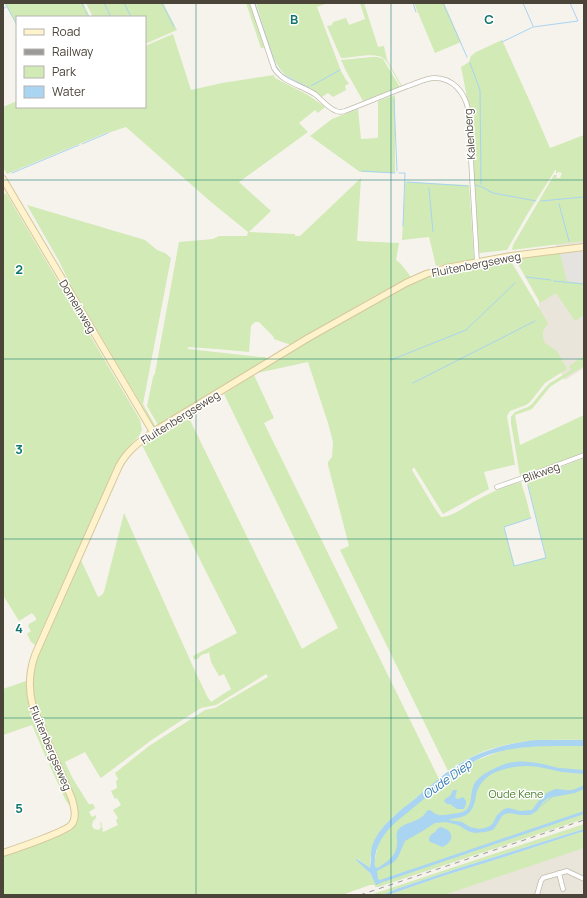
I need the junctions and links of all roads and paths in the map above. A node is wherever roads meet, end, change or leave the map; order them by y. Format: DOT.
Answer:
graph roads {
  1 [pos="252,3"];
  2 [pos="3,179"];
  3 [pos="584,247"];
  4 [pos="477,262"];
  5 [pos="153,432"];
  6 [pos="584,455"];
  7 [pos="497,487"];
  8 [pos="3,853"];
  9 [pos="559,873"];
  10 [pos="584,879"];
  11 [pos="563,889"];
  12 [pos="537,895"];
  1 -- 4 [label="street, Kalenberg"];
  2 -- 5 [label="street, Domeinweg"];
  3 -- 4 [label="street, Fluitenbergseweg"];
  4 -- 5 [label="street, Fluitenbergseweg"];
  5 -- 8 [label="street, Fluitenbergseweg"];
  6 -- 7 [label="street, Blikweg"];
  9 -- 10 [label="street"];
  9 -- 11 [label="street"];
  9 -- 12 [label="street"];
}
